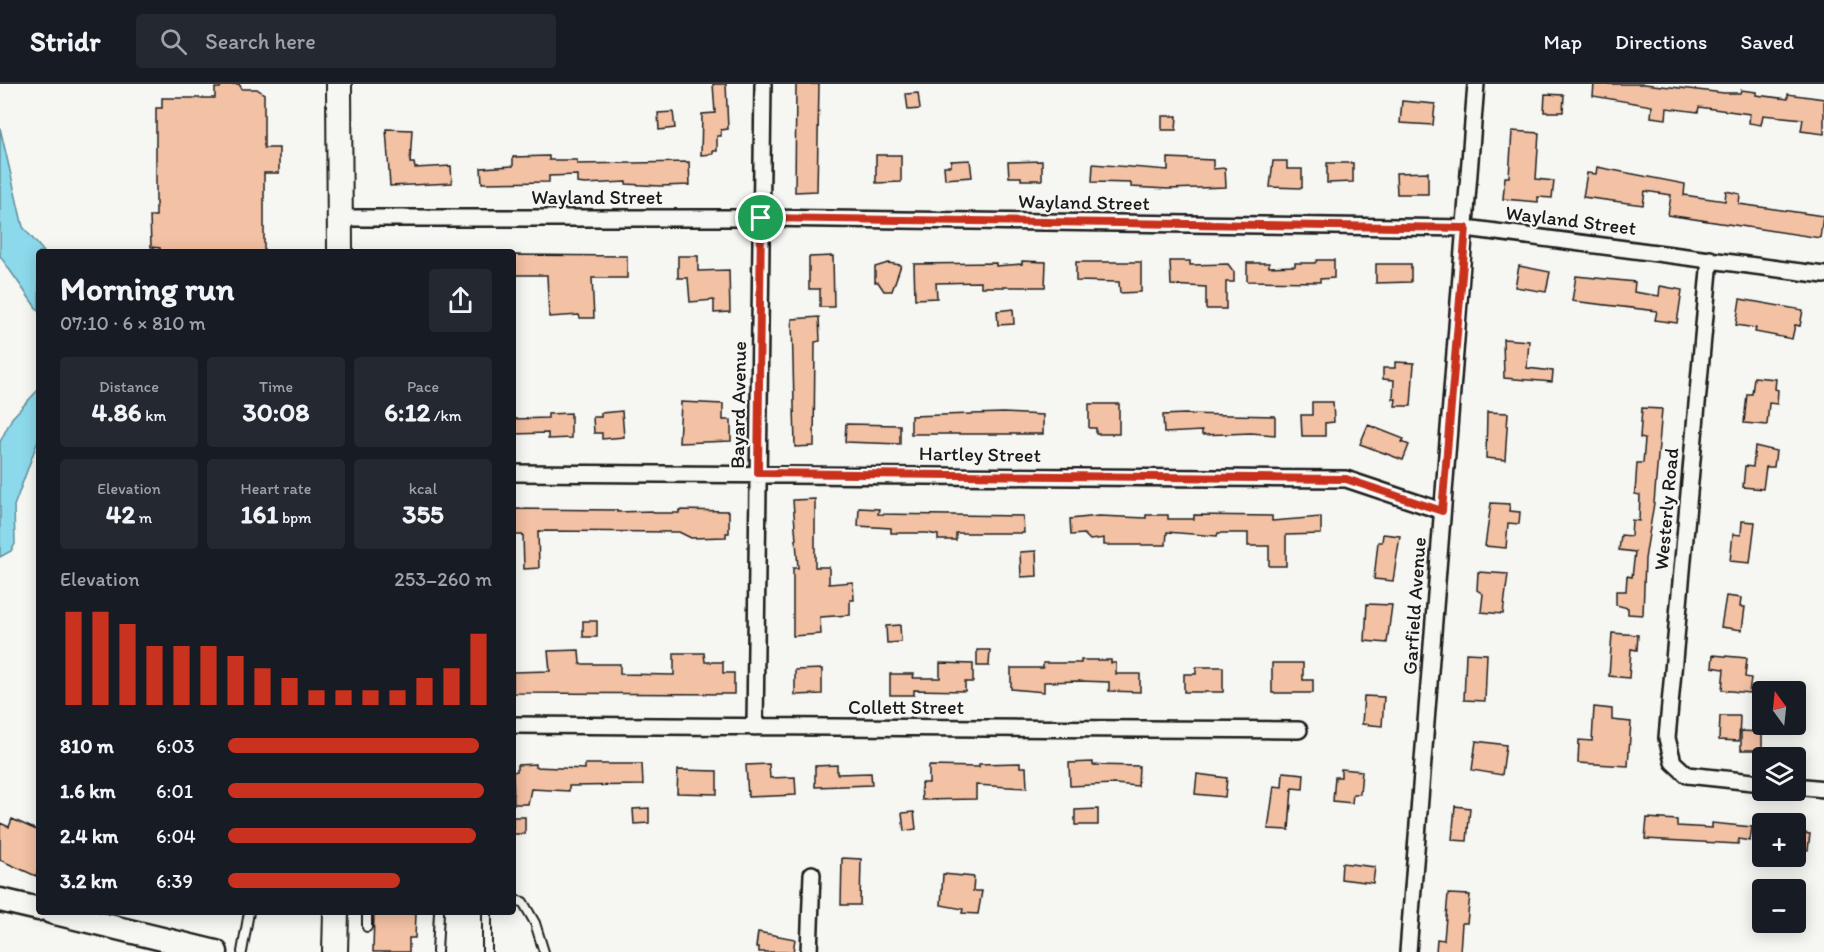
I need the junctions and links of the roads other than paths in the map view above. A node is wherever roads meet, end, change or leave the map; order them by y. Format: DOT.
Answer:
graph roads {
  1 [pos="339,84"];
  2 [pos="763,84"];
  3 [pos="1476,84"];
  4 [pos="340,218"];
  5 [pos="761,218"];
  6 [pos="1466,228"];
  7 [pos="340,249"];
  8 [pos="1710,259"];
  9 [pos="1824,275"];
  10 [pos="516,473"];
  11 [pos="758,473"];
  12 [pos="1442,511"];
  13 [pos="516,725"];
  14 [pos="756,728"];
  15 [pos="1299,730"];
  16 [pos="1752,782"];
  17 [pos="1806,787"];
  18 [pos="1824,789"];
  19 [pos="812,874"];
  20 [pos="0,900"];
  21 [pos="516,901"];
  22 [pos="36,908"];
  23 [pos="63,915"];
  24 [pos="248,915"];
  25 [pos="336,915"];
  26 [pos="367,915"];
  27 [pos="439,915"];
  28 [pos="487,915"];
  29 [pos="367,927"];
  30 [pos="216,952"];
  31 [pos="242,952"];
  32 [pos="335,952"];
  33 [pos="437,952"];
  34 [pos="487,952"];
  35 [pos="543,952"];
  36 [pos="809,952"];
  37 [pos="1408,952"];
  1 -- 4 [label="main road"];
  2 -- 5 [label="street, Bayard Avenue"];
  3 -- 6 [label="street, Garfield Avenue"];
  4 -- 5 [label="street, Wayland Street"];
  4 -- 7 [label="main road"];
  5 -- 6 [label="street, Wayland Street"];
  5 -- 11 [label="street, Bayard Avenue"];
  6 -- 8 [label="street, Wayland Street"];
  6 -- 12 [label="street, Garfield Avenue"];
  8 -- 9 [label="street, Wayland Street"];
  8 -- 16 [label="street, Westerly Road"];
  10 -- 11 [label="street, Hartley Street"];
  11 -- 12 [label="street, Hartley Street"];
  11 -- 14 [label="street, Bayard Avenue"];
  12 -- 37 [label="street, Garfield Avenue"];
  13 -- 14 [label="street, Collett Street"];
  14 -- 15 [label="street, Collett Street"];
  17 -- 18 [label="street"];
  19 -- 36 [label="street"];
  20 -- 22 [label="main road"];
  21 -- 35 [label="lane"];
  23 -- 30 [label="main road"];
  24 -- 31 [label="lane"];
  25 -- 32 [label="main road"];
  26 -- 29 [label="lane"];
  27 -- 33 [label="lane"];
  28 -- 34 [label="lane"];
}
